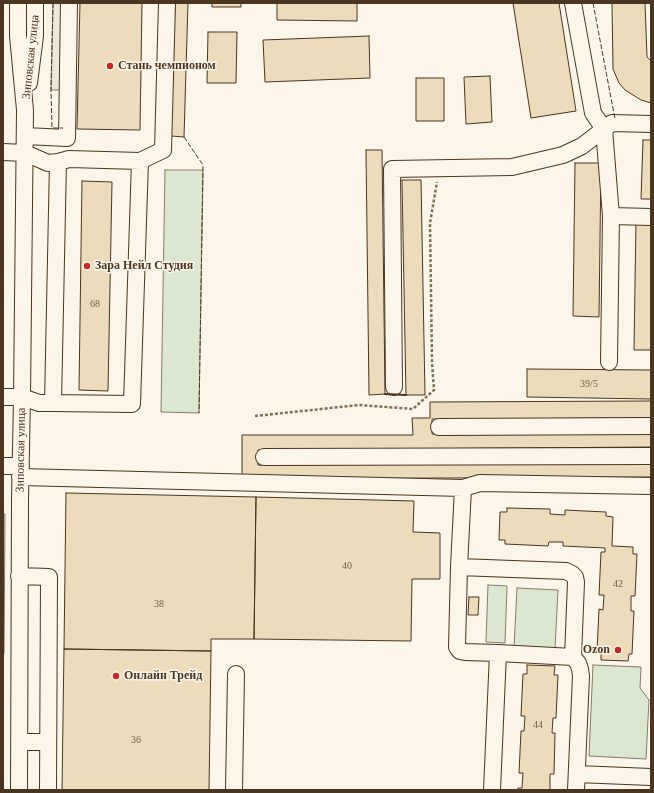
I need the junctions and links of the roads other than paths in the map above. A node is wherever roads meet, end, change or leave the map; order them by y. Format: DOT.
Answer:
graph roads {
  1 [pos="18,3"];
  2 [pos="36,3"];
  3 [pos="69,3"];
  4 [pos="167,3"];
  5 [pos="573,3"];
  6 [pos="26,110"];
  7 [pos="651,124"];
  8 [pos="604,129"];
  9 [pos="25,136"];
  10 [pos="3,152"];
  11 [pos="25,153"];
  12 [pos="140,160"];
  13 [pos="58,162"];
  14 [pos="611,216"];
  15 [pos="651,217"];
  16 [pos="609,362"];
  17 [pos="394,388"];
  18 [pos="3,397"];
  19 [pos="22,397"];
  20 [pos="53,404"];
  21 [pos="651,426"];
  22 [pos="439,427"];
  23 [pos="651,456"];
  24 [pos="264,457"];
  25 [pos="3,466"];
  26 [pos="21,472"];
  27 [pos="651,486"];
  28 [pos="463,488"];
  29 [pos="460,567"];
  30 [pos="19,576"];
  31 [pos="498,653"];
  32 [pos="573,656"];
  33 [pos="236,674"];
  34 [pos="19,742"];
  35 [pos="48,742"];
  36 [pos="577,774"];
  37 [pos="651,777"];
  38 [pos="19,790"];
  39 [pos="48,790"];
  40 [pos="234,790"];
  41 [pos="492,790"];
  42 [pos="576,790"];
  1 -- 6 [label="street, Зиповская улица"];
  2 -- 6 [label="street, Зиповская улица"];
  3 -- 9 [label="street"];
  4 -- 12 [label="street"];
  5 -- 8 [label="street"];
  6 -- 9 [label="street, Зиповская улица"];
  7 -- 8 [label="street"];
  8 -- 14 [label="street"];
  8 -- 17 [label="street"];
  9 -- 11 [label="street, Зиповская улица"];
  10 -- 11 [label="street"];
  11 -- 13 [label="street"];
  11 -- 19 [label="street, Зиповская улица"];
  12 -- 13 [label="street"];
  12 -- 20 [label="street"];
  13 -- 20 [label="street"];
  14 -- 15 [label="street"];
  14 -- 16 [label="street"];
  18 -- 19 [label="street"];
  19 -- 20 [label="street"];
  19 -- 26 [label="street, Зиповская улица"];
  21 -- 22 [label="street"];
  23 -- 24 [label="street"];
  25 -- 26 [label="street"];
  26 -- 28 [label="street"];
  26 -- 30 [label="street, Зиповская улица"];
  27 -- 28 [label="street"];
  28 -- 29 [label="street"];
  29 -- 31 [label="street"];
  29 -- 32 [label="street"];
  30 -- 34 [label="street, Зиповская улица"];
  30 -- 35 [label="street"];
  31 -- 32 [label="street"];
  31 -- 41 [label="street"];
  32 -- 36 [label="street"];
  33 -- 40 [label="street"];
  34 -- 35 [label="street"];
  34 -- 38 [label="street, Зиповская улица"];
  35 -- 39 [label="street"];
  36 -- 37 [label="street"];
  36 -- 42 [label="street"];
}
